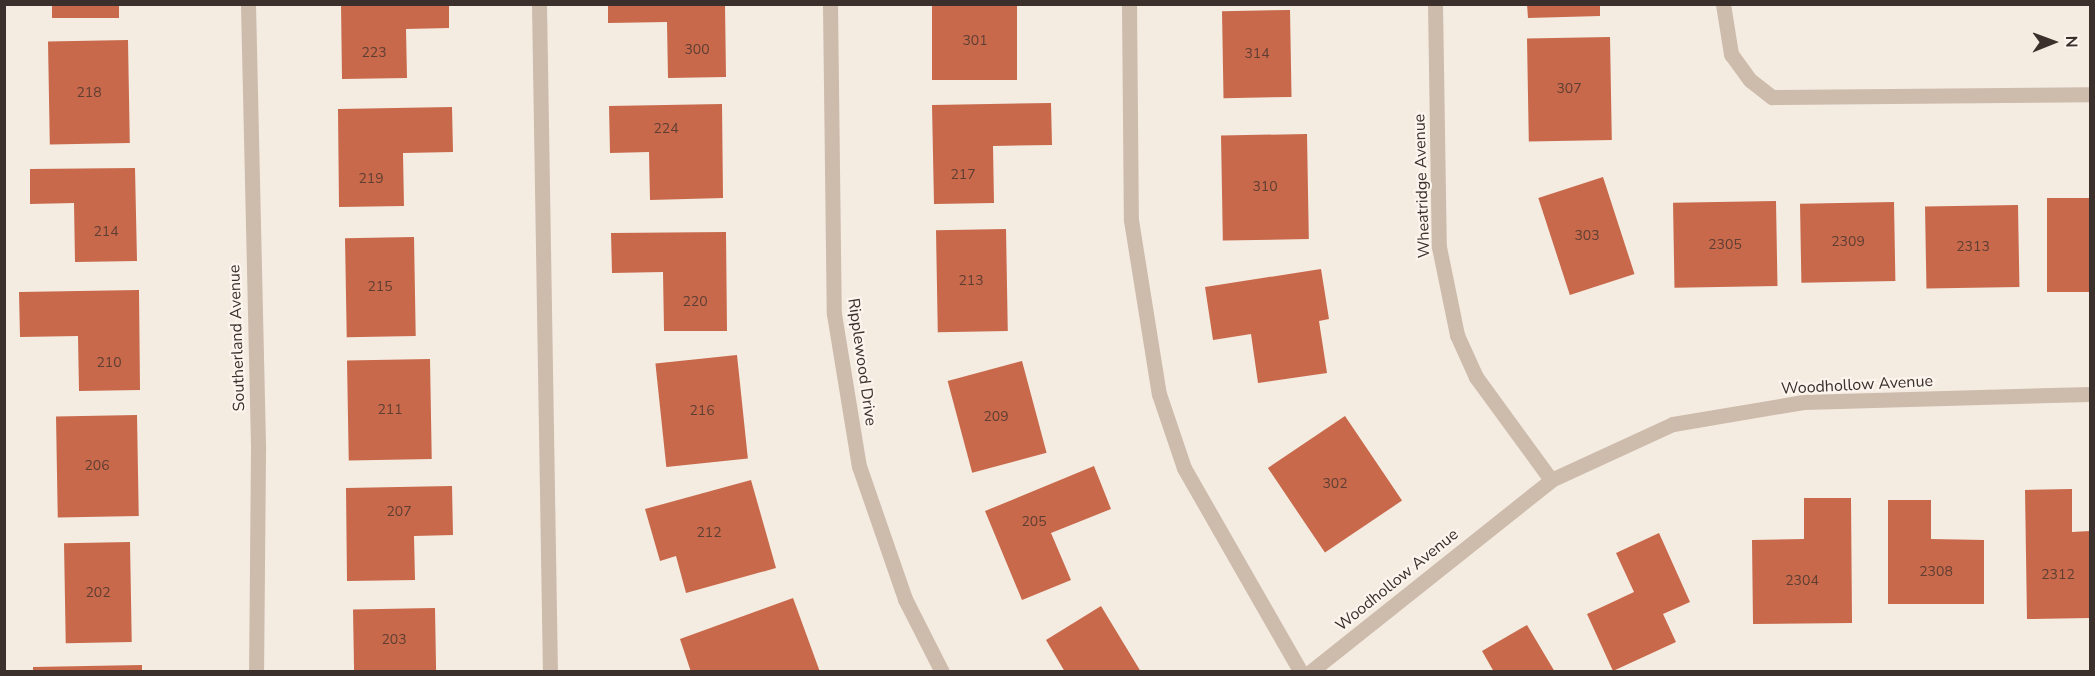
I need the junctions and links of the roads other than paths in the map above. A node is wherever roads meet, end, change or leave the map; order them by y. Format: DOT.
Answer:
graph roads {
  1 [pos="248,4"];
  2 [pos="539,4"];
  3 [pos="830,4"];
  4 [pos="1129,4"];
  5 [pos="1435,4"];
  6 [pos="1723,4"];
  7 [pos="2091,94"];
  8 [pos="2091,394"];
  9 [pos="1551,480"];
  10 [pos="256,672"];
  11 [pos="549,672"];
  12 [pos="942,672"];
  13 [pos="1301,672"];
  14 [pos="1310,672"];
  1 -- 10 [label="street, Southerland Avenue"];
  2 -- 11 [label="street"];
  3 -- 12 [label="street, Ripplewood Drive"];
  4 -- 13 [label="street"];
  5 -- 9 [label="street, Wheatridge Avenue"];
  6 -- 7 [label="street"];
  8 -- 9 [label="street, Woodhollow Avenue"];
  9 -- 14 [label="street, Woodhollow Avenue"];
}
